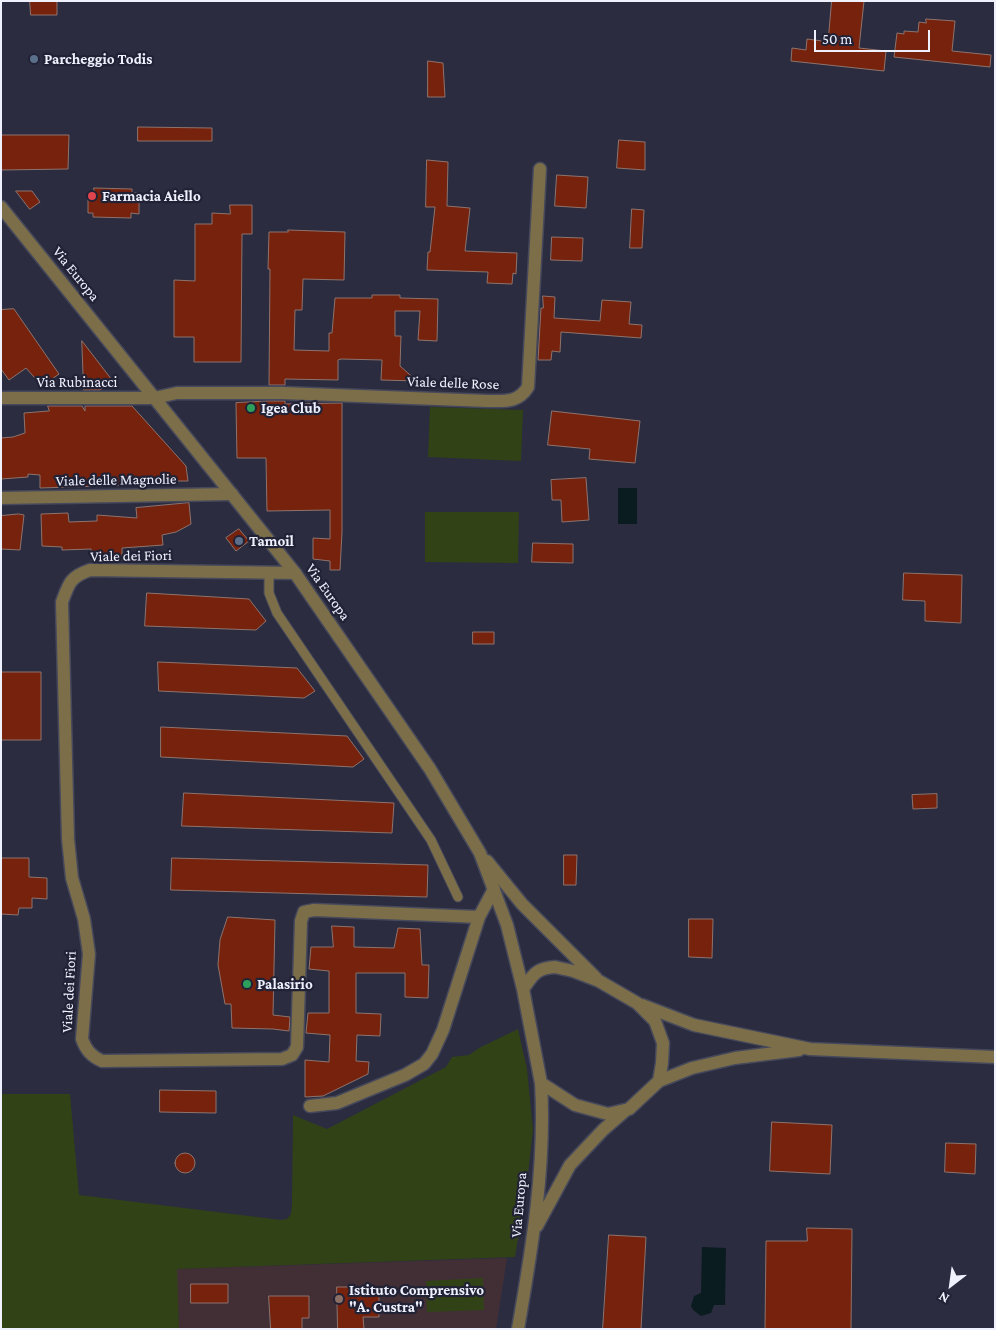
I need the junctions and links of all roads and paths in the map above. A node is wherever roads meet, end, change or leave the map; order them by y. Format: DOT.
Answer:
graph roads {
  1 [pos="540,169"];
  2 [pos="1,207"];
  3 [pos="1,398"];
  4 [pos="154,398"];
  5 [pos="232,494"];
  6 [pos="1,498"];
  7 [pos="269,573"];
  8 [pos="295,573"];
  9 [pos="480,853"];
  10 [pos="494,889"];
  11 [pos="458,897"];
  12 [pos="479,918"];
  13 [pos="599,981"];
  14 [pos="523,989"];
  15 [pos="637,1003"];
  16 [pos="810,1049"];
  17 [pos="995,1057"];
  18 [pos="659,1081"];
  19 [pos="541,1083"];
  20 [pos="310,1106"];
  21 [pos="629,1109"];
  22 [pos="535,1230"];
  23 [pos="518,1329"];
  1 -- 4 [label="street, Viale delle Rose"];
  2 -- 4 [label="street, Via Europa"];
  3 -- 4 [label="street, Via Rubinacci"];
  4 -- 5 [label="street, Via Europa"];
  5 -- 6 [label="street, Viale delle Magnolie"];
  5 -- 8 [label="street, Via Europa"];
  7 -- 8 [label="street, Viale dei Fiori"];
  7 -- 11 [label="lane"];
  7 -- 12 [label="street, Viale dei Fiori"];
  8 -- 9 [label="street, Via Europa"];
  9 -- 10 [label="street, Via Europa"];
  9 -- 13 [label="street"];
  10 -- 12 [label="street"];
  10 -- 14 [label="street, Via Europa"];
  12 -- 20 [label="street"];
  13 -- 14 [label="street"];
  13 -- 15 [label="street"];
  14 -- 19 [label="street"];
  15 -- 16 [label="street"];
  15 -- 18 [label="street"];
  16 -- 17 [label="street"];
  16 -- 18 [label="street"];
  18 -- 21 [label="street"];
  19 -- 21 [label="street"];
  19 -- 22 [label="street, Via Europa"];
  21 -- 22 [label="street"];
  22 -- 23 [label="street, Via Europa"];
}
